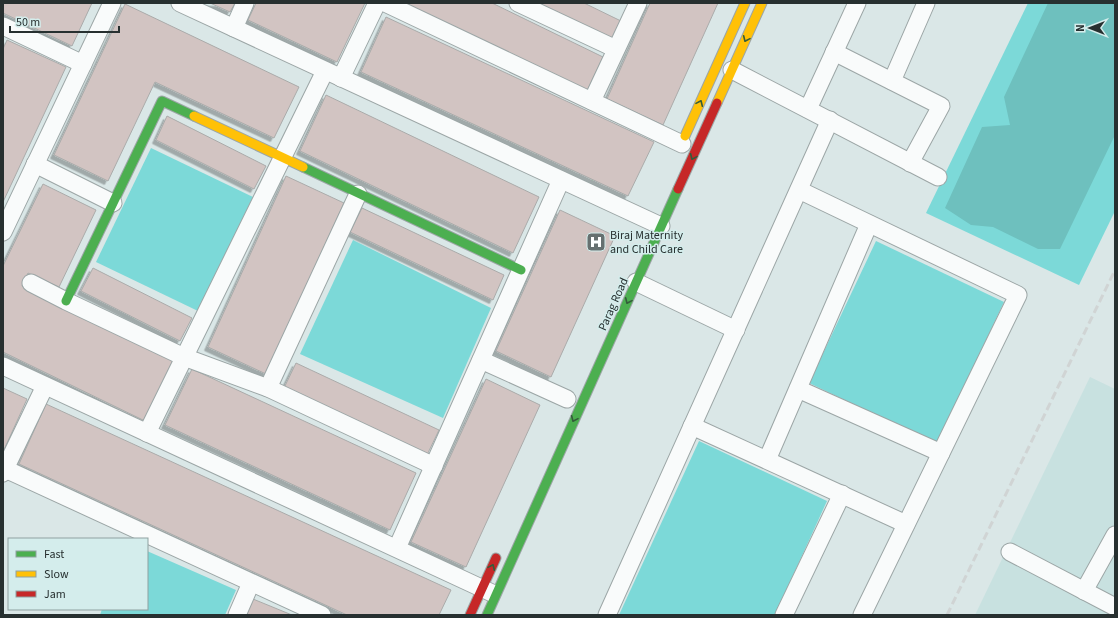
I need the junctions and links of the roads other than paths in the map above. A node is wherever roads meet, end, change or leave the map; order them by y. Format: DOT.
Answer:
graph roads {
  1 [pos="112,3"];
  2 [pos="180,3"];
  3 [pos="246,3"];
  4 [pos="377,3"];
  5 [pos="385,3"];
  6 [pos="518,3"];
  7 [pos="638,3"];
  8 [pos="745,3"];
  9 [pos="762,3"];
  10 [pos="857,3"];
  11 [pos="926,3"];
  12 [pos="3,27"];
  13 [pos="234,28"];
  14 [pos="616,49"];
  15 [pos="834,52"];
  16 [pos="83,64"];
  17 [pos="732,70"];
  18 [pos="325,71"];
  19 [pos="341,78"];
  20 [pos="892,81"];
  21 [pos="592,102"];
  22 [pos="808,109"];
  23 [pos="830,120"];
  24 [pos="680,148"];
  25 [pos="282,158"];
  26 [pos="910,163"];
  27 [pos="35,164"];
  28 [pos="938,177"];
  29 [pos="561,180"];
  30 [pos="799,190"];
  31 [pos="358,194"];
  32 [pos="113,203"];
  33 [pos="651,222"];
  34 [pos="869,224"];
  35 [pos="3,232"];
  36 [pos="521,270"];
  37 [pos="636,282"];
  38 [pos="31,283"];
  39 [pos="66,301"];
  40 [pos="736,330"];
  41 [pos="184,357"];
  42 [pos="481,360"];
  43 [pos="3,366"];
  44 [pos="45,386"];
  45 [pos="268,388"];
  46 [pos="798,389"];
  47 [pos="567,399"];
  48 [pos="692,426"];
  49 [pos="147,433"];
  50 [pos="941,453"];
  51 [pos="767,460"];
  52 [pos="434,466"];
  53 [pos="4,470"];
  54 [pos="842,494"];
  55 [pos="906,524"];
  56 [pos="1115,535"];
  57 [pos="397,548"];
  58 [pos="498,552"];
  59 [pos="1010,552"];
  60 [pos="251,583"];
  61 [pos="489,591"];
  62 [pos="1084,591"];
  63 [pos="1115,606"];
  64 [pos="237,615"];
  65 [pos="322,615"];
  66 [pos="470,615"];
  67 [pos="487,615"];
  68 [pos="607,615"];
  69 [pos="784,615"];
  70 [pos="862,615"];
  1 -- 16 [label="street"];
  2 -- 13 [label="street"];
  3 -- 13 [label="street"];
  4 -- 19 [label="street"];
  5 -- 21 [label="street"];
  6 -- 14 [label="street"];
  7 -- 14 [label="street"];
  24 -- 8 [label="street, one-way"];
  9 -- 17 [label="street, Parag Road, one-way"];
  10 -- 15 [label="street"];
  11 -- 20 [label="street"];
  12 -- 16 [label="street"];
  13 -- 18 [label="street"];
  14 -- 21 [label="street"];
  15 -- 20 [label="street"];
  15 -- 22 [label="street"];
  16 -- 27 [label="street"];
  17 -- 22 [label="street"];
  17 -- 33 [label="street, Parag Road, one-way"];
  18 -- 19 [label="street"];
  18 -- 25 [label="street"];
  19 -- 29 [label="street"];
  20 -- 26 [label="street"];
  21 -- 24 [label="street"];
  22 -- 23 [label="street"];
  23 -- 26 [label="street"];
  23 -- 30 [label="street"];
  25 -- 31 [label="street"];
  25 -- 32 [label="street"];
  25 -- 41 [label="street"];
  26 -- 28 [label="street"];
  27 -- 32 [label="street"];
  27 -- 35 [label="street"];
  29 -- 33 [label="street"];
  29 -- 36 [label="street"];
  30 -- 34 [label="street"];
  30 -- 40 [label="street"];
  31 -- 36 [label="street"];
  31 -- 45 [label="street"];
  32 -- 39 [label="street"];
  33 -- 37 [label="street, Parag Road"];
  34 -- 46 [label="street"];
  34 -- 50 [label="street"];
  36 -- 42 [label="street"];
  37 -- 40 [label="street"];
  37 -- 61 [label="street, Parag Road, one-way"];
  38 -- 39 [label="street"];
  39 -- 41 [label="street"];
  40 -- 48 [label="street"];
  41 -- 45 [label="street"];
  41 -- 49 [label="street"];
  42 -- 47 [label="street"];
  42 -- 52 [label="street"];
  43 -- 44 [label="street"];
  44 -- 49 [label="street"];
  44 -- 53 [label="street"];
  45 -- 52 [label="street"];
  46 -- 50 [label="street"];
  46 -- 51 [label="street"];
  48 -- 51 [label="street"];
  48 -- 68 [label="street"];
  49 -- 57 [label="street"];
  50 -- 55 [label="street"];
  51 -- 54 [label="street"];
  52 -- 57 [label="street"];
  53 -- 60 [label="street"];
  54 -- 55 [label="street"];
  54 -- 69 [label="street"];
  55 -- 70 [label="street"];
  56 -- 62 [label="street"];
  57 -- 61 [label="street"];
  61 -- 58 [label="street, Parag Road, one-way"];
  59 -- 62 [label="street"];
  60 -- 64 [label="street"];
  60 -- 65 [label="street"];
  61 -- 66 [label="street, Parag Road"];
  61 -- 67 [label="street, Parag Road"];
  62 -- 63 [label="street"];
}
